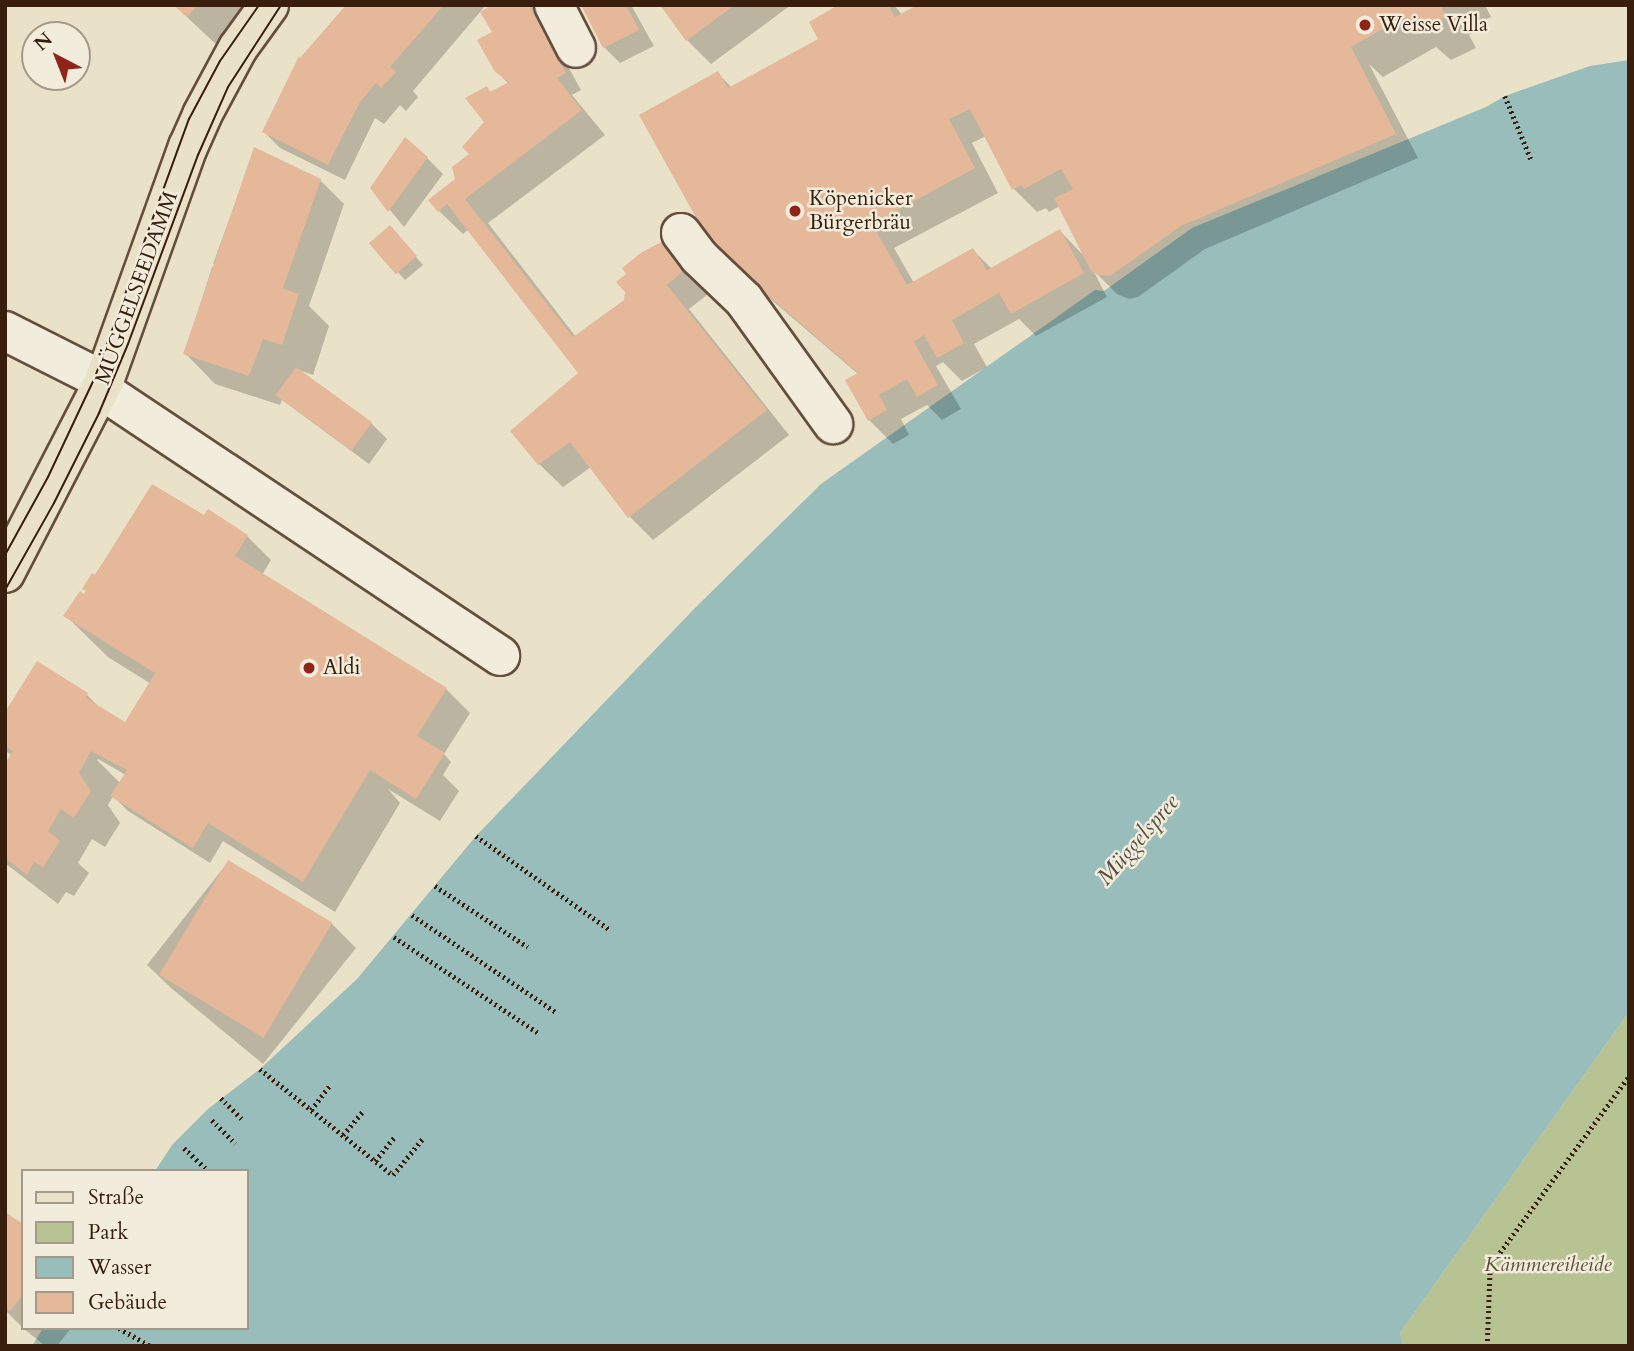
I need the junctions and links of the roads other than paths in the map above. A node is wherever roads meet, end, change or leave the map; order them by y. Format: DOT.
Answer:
graph roads {
  1 [pos="269,5"];
  2 [pos="554,5"];
  3 [pos="576,48"];
  4 [pos="681,233"];
  5 [pos="5,331"];
  6 [pos="102,385"];
  7 [pos="833,424"];
  8 [pos="5,573"];
  9 [pos="500,656"];
  1 -- 6 [label="main road, MÜGGELSEEDAMM"];
  2 -- 3 [label="street"];
  4 -- 7 [label="street"];
  5 -- 6 [label="street"];
  6 -- 8 [label="main road, MÜGGELSEEDAMM"];
  6 -- 9 [label="street"];
}
